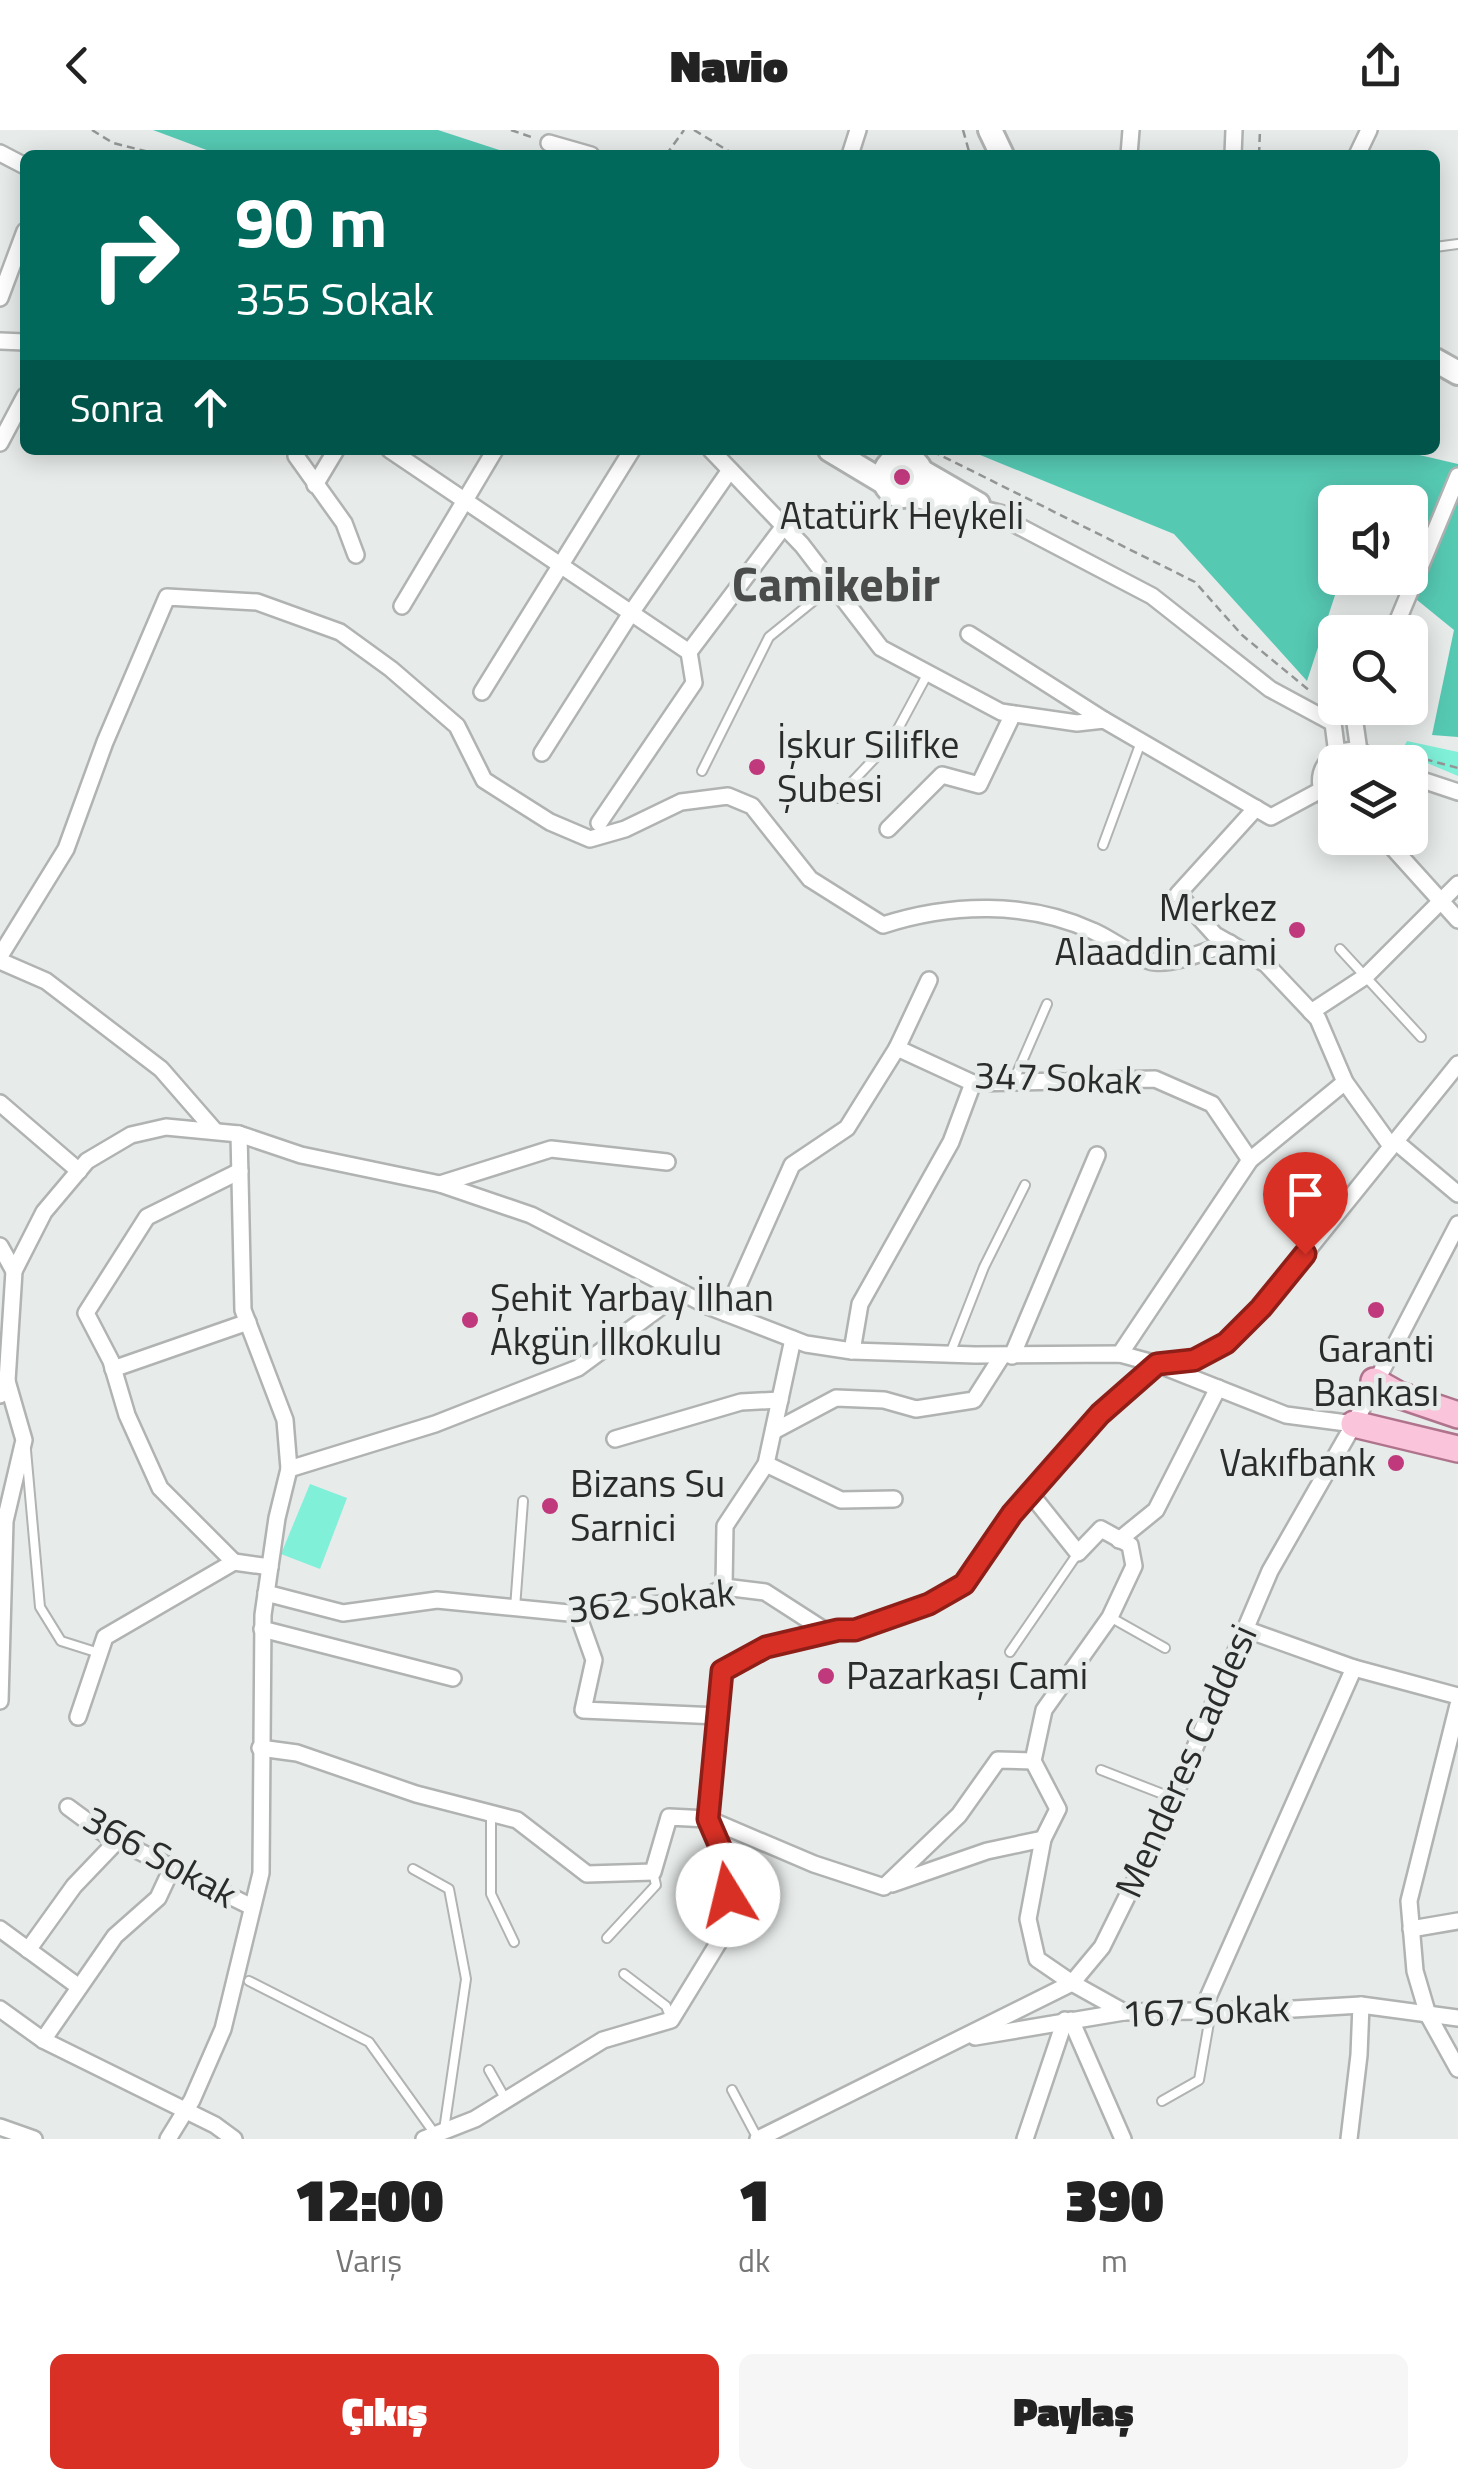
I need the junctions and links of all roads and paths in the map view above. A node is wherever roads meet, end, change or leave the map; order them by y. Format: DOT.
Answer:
graph roads {
  1 [pos="92,130"];
  2 [pos="511,130"];
  3 [pos="694,130"];
  4 [pos="549,143"];
  5 [pos="141,150"];
  6 [pos="574,150"];
  7 [pos="727,150"];
  8 [pos="20,244"];
  9 [pos="0,298"];
  10 [pos="20,405"];
  11 [pos="0,443"];
  12 [pos="333,455"];
  13 [pos="398,455"];
  14 [pos="492,455"];
  15 [pos="629,455"];
  16 [pos="715,455"];
  17 [pos="862,455"];
  18 [pos="296,456"];
  19 [pos="908,462"];
  20 [pos="730,470"];
  21 [pos="1458,476"];
  22 [pos="315,485"];
  23 [pos="465,500"];
  24 [pos="1003,518"];
  25 [pos="784,526"];
  26 [pos="356,555"];
  27 [pos="561,565"];
  28 [pos="832,586"];
  29 [pos="402,606"];
  30 [pos="631,613"];
  31 [pos="1400,615"];
  32 [pos="969,634"];
  33 [pos="688,652"];
  34 [pos="928,673"];
  35 [pos="482,692"];
  36 [pos="1318,697"];
  37 [pos="1014,714"];
  38 [pos="1104,720"];
  39 [pos="1364,725"];
  40 [pos="1141,742"];
  41 [pos="1336,745"];
  42 [pos="542,753"];
  43 [pos="1458,768"];
  44 [pos="702,771"];
  45 [pos="1428,782"];
  46 [pos="1318,792"];
  47 [pos="1458,792"];
  48 [pos="837,798"];
  49 [pos="1256,808"];
  50 [pos="599,823"];
  51 [pos="888,829"];
  52 [pos="1102,845"];
  53 [pos="1399,855"];
  54 [pos="1458,884"];
  55 [pos="1442,903"];
  56 [pos="1458,920"];
  57 [pos="1230,944"];
  58 [pos="1340,949"];
  59 [pos="0,958"];
  60 [pos="1366,976"];
  61 [pos="929,980"];
  62 [pos="1047,1004"];
  63 [pos="1311,1012"];
  64 [pos="1421,1037"];
  65 [pos="897,1048"];
  66 [pos="1458,1064"];
  67 [pos="1345,1082"];
  68 [pos="973,1083"];
  69 [pos="1012,1084"];
  70 [pos="0,1103"];
  71 [pos="215,1132"];
  72 [pos="240,1134"];
  73 [pos="1393,1144"];
  74 [pos="1097,1155"];
  75 [pos="1250,1160"];
  76 [pos="667,1162"];
  77 [pos="78,1171"];
  78 [pos="240,1171"];
  79 [pos="440,1184"];
  80 [pos="1025,1185"];
  81 [pos="1458,1194"];
  82 [pos="1457,1228"];
  83 [pos="0,1246"];
  84 [pos="14,1271"];
  85 [pos="681,1292"];
  86 [pos="726,1313"];
  87 [pos="248,1322"];
  88 [pos="793,1339"];
  89 [pos="852,1350"];
  90 [pos="950,1354"];
  91 [pos="1120,1354"];
  92 [pos="1007,1356"];
  93 [pos="1157,1364"];
  94 [pos="113,1370"];
  95 [pos="1374,1381"];
  96 [pos="4,1388"];
  97 [pos="1218,1388"];
  98 [pos="780,1400"];
  99 [pos="1458,1414"];
  100 [pos="1354,1424"];
  101 [pos="774,1431"];
  102 [pos="615,1439"];
  103 [pos="24,1440"];
  104 [pos="1458,1450"];
  105 [pos="766,1464"];
  106 [pos="289,1469"];
  107 [pos="1030,1493"];
  108 [pos="894,1499"];
  109 [pos="523,1501"];
  110 [pos="1119,1540"];
  111 [pos="1078,1554"];
  112 [pos="234,1562"];
  113 [pos="270,1566"];
  114 [pos="724,1587"];
  115 [pos="266,1593"];
  116 [pos="515,1608"];
  117 [pos="577,1612"];
  118 [pos="1110,1616"];
  119 [pos="262,1629"];
  120 [pos="1245,1629"];
  121 [pos="838,1630"];
  122 [pos="1165,1648"];
  123 [pos="1010,1652"];
  124 [pos="100,1653"];
  125 [pos="1354,1668"];
  126 [pos="453,1678"];
  127 [pos="1458,1696"];
  128 [pos="0,1701"];
  129 [pos="1458,1705"];
  130 [pos="718,1716"];
  131 [pos="78,1718"];
  132 [pos="260,1748"];
  133 [pos="1033,1761"];
  134 [pos="1101,1770"];
  135 [pos="1173,1798"];
  136 [pos="68,1807"];
  137 [pos="491,1813"];
  138 [pos="708,1819"];
  139 [pos="1042,1838"];
  140 [pos="118,1840"];
  141 [pos="172,1868"];
  142 [pos="413,1869"];
  143 [pos="653,1872"];
  144 [pos="884,1887"];
  145 [pos="252,1907"];
  146 [pos="1458,1921"];
  147 [pos="0,1929"];
  148 [pos="1412,1929"];
  149 [pos="607,1938"];
  150 [pos="514,1942"];
  151 [pos="28,1950"];
  152 [pos="624,1974"];
  153 [pos="249,1981"];
  154 [pos="1072,1984"];
  155 [pos="79,1987"];
  156 [pos="1361,2005"];
  157 [pos="0,2010"];
  158 [pos="1206,2011"];
  159 [pos="1124,2012"];
  160 [pos="1428,2014"];
  161 [pos="1458,2018"];
  162 [pos="671,2020"];
  163 [pos="1068,2020"];
  164 [pos="42,2040"];
  165 [pos="956,2040"];
  166 [pos="1458,2069"];
  167 [pos="488,2070"];
  168 [pos="732,2090"];
  169 [pos="506,2100"];
  170 [pos="1162,2101"];
  171 [pos="185,2110"];
  172 [pos="0,2127"];
  173 [pos="434,2135"];
  174 [pos="34,2139"];
  175 [pos="168,2139"];
  176 [pos="234,2139"];
  177 [pos="758,2139"];
  178 [pos="1024,2139"];
  179 [pos="1123,2139"];
  180 [pos="1348,2139"];
  1 -- 5 [label="path"];
  2 -- 4 [label="path"];
  3 -- 7 [label="path"];
  4 -- 6 [label="street"];
  8 -- 9 [label="street"];
  10 -- 11 [label="street"];
  12 -- 22 [label="street"];
  13 -- 23 [label="street"];
  14 -- 23 [label="street"];
  15 -- 27 [label="street"];
  16 -- 20 [label="street"];
  17 -- 19 [label="main road"];
  18 -- 22 [label="street"];
  19 -- 24 [label="main road"];
  19 -- 24 [label="main road"];
  19 -- 36 [label="path"];
  20 -- 25 [label="street"];
  20 -- 30 [label="street"];
  21 -- 31 [label="street"];
  22 -- 26 [label="street"];
  23 -- 27 [label="street"];
  23 -- 29 [label="street"];
  24 -- 41 [label="street"];
  25 -- 28 [label="street"];
  25 -- 33 [label="street"];
  27 -- 30 [label="street"];
  27 -- 35 [label="street"];
  28 -- 34 [label="street"];
  28 -- 44 [label="lane"];
  30 -- 33 [label="street"];
  30 -- 42 [label="street"];
  32 -- 38 [label="street"];
  33 -- 50 [label="street"];
  34 -- 37 [label="street"];
  34 -- 48 [label="lane"];
  37 -- 38 [label="street"];
  37 -- 51 [label="street"];
  38 -- 40 [label="street"];
  39 -- 43 [label="path"];
  40 -- 49 [label="street"];
  40 -- 52 [label="lane"];
  45 -- 47 [label="street"];
  46 -- 49 [label="street"];
  49 -- 57 [label="street"];
  53 -- 55 [label="street"];
  54 -- 55 [label="street"];
  55 -- 56 [label="street"];
  55 -- 60 [label="street"];
  57 -- 59 [label="street"];
  57 -- 63 [label="street"];
  58 -- 60 [label="lane"];
  59 -- 71 [label="street"];
  60 -- 63 [label="street"];
  60 -- 64 [label="lane"];
  61 -- 65 [label="street"];
  62 -- 69 [label="lane"];
  63 -- 67 [label="street"];
  65 -- 68 [label="street, 347 Sokak"];
  65 -- 86 [label="street"];
  66 -- 73 [label="street"];
  67 -- 73 [label="street"];
  67 -- 75 [label="street"];
  68 -- 69 [label="street, 347 Sokak"];
  68 -- 89 [label="street"];
  69 -- 75 [label="street, 347 Sokak"];
  70 -- 77 [label="street"];
  71 -- 72 [label="street"];
  71 -- 77 [label="street"];
  72 -- 78 [label="street"];
  72 -- 79 [label="street"];
  73 -- 81 [label="street"];
  73 -- 93 [label="street"];
  74 -- 92 [label="street"];
  75 -- 91 [label="street"];
  76 -- 79 [label="street"];
  77 -- 84 [label="street"];
  78 -- 87 [label="street"];
  78 -- 94 [label="street"];
  79 -- 85 [label="street"];
  80 -- 90 [label="lane"];
  82 -- 95 [label="street, Menderes Caddesi"];
  83 -- 84 [label="street"];
  84 -- 96 [label="street"];
  85 -- 86 [label="street"];
  85 -- 106 [label="street"];
  86 -- 88 [label="street"];
  87 -- 94 [label="street"];
  87 -- 106 [label="street"];
  88 -- 89 [label="street"];
  88 -- 98 [label="street"];
  89 -- 90 [label="street"];
  90 -- 92 [label="street"];
  91 -- 92 [label="street"];
  91 -- 93 [label="street"];
  92 -- 101 [label="street"];
  93 -- 97 [label="street"];
  93 -- 107 [label="street"];
  94 -- 112 [label="street"];
  95 -- 99 [label="main road"];
  95 -- 100 [label="street, Menderes Caddesi"];
  96 -- 103 [label="street"];
  97 -- 100 [label="street"];
  97 -- 110 [label="street"];
  98 -- 101 [label="street"];
  98 -- 102 [label="street"];
  100 -- 104 [label="main road"];
  100 -- 120 [label="street, Menderes Caddesi"];
  101 -- 105 [label="street"];
  103 -- 124 [label="lane"];
  103 -- 128 [label="street"];
  105 -- 108 [label="street"];
  105 -- 114 [label="street"];
  106 -- 113 [label="street"];
  107 -- 111 [label="street"];
  107 -- 121 [label="street"];
  109 -- 116 [label="lane"];
  110 -- 111 [label="street"];
  110 -- 118 [label="street"];
  111 -- 123 [label="lane"];
  112 -- 113 [label="street"];
  112 -- 124 [label="street"];
  113 -- 115 [label="street"];
  114 -- 117 [label="street, 362 Sokak"];
  114 -- 121 [label="street, 362 Sokak"];
  115 -- 116 [label="street, 362 Sokak"];
  115 -- 119 [label="street"];
  116 -- 117 [label="street, 362 Sokak"];
  117 -- 130 [label="street"];
  118 -- 122 [label="lane"];
  118 -- 133 [label="street"];
  119 -- 126 [label="street"];
  119 -- 132 [label="street"];
  120 -- 125 [label="street"];
  120 -- 135 [label="street, Menderes Caddesi"];
  121 -- 130 [label="street"];
  124 -- 131 [label="street"];
  125 -- 127 [label="street"];
  125 -- 158 [label="street"];
  129 -- 148 [label="street"];
  130 -- 138 [label="street"];
  132 -- 137 [label="street"];
  132 -- 145 [label="street"];
  133 -- 139 [label="street"];
  133 -- 144 [label="street"];
  134 -- 135 [label="lane"];
  135 -- 154 [label="street, Menderes Caddesi"];
  136 -- 140 [label="street, 366 Sokak"];
  137 -- 143 [label="street"];
  137 -- 150 [label="lane"];
  138 -- 143 [label="street"];
  138 -- 144 [label="street"];
  138 -- 162 [label="street"];
  139 -- 144 [label="street"];
  139 -- 154 [label="street"];
  140 -- 141 [label="street, 366 Sokak"];
  140 -- 151 [label="street"];
  141 -- 145 [label="street, 366 Sokak"];
  141 -- 155 [label="street"];
  142 -- 173 [label="lane"];
  143 -- 149 [label="lane"];
  145 -- 171 [label="street"];
  146 -- 148 [label="street"];
  147 -- 151 [label="street"];
  148 -- 160 [label="street"];
  151 -- 155 [label="street"];
  152 -- 162 [label="lane"];
  153 -- 173 [label="lane"];
  154 -- 159 [label="street"];
  154 -- 165 [label="street, Menderes Caddesi"];
  155 -- 164 [label="street"];
  156 -- 158 [label="street, 167 Sokak"];
  156 -- 160 [label="street, 167 Sokak"];
  156 -- 180 [label="street"];
  157 -- 164 [label="street"];
  158 -- 159 [label="street, 167 Sokak"];
  158 -- 170 [label="lane"];
  159 -- 163 [label="street, 167 Sokak"];
  160 -- 161 [label="street, 167 Sokak"];
  160 -- 166 [label="street"];
  162 -- 169 [label="street"];
  163 -- 165 [label="street, 167 Sokak"];
  163 -- 178 [label="street"];
  163 -- 179 [label="street"];
  164 -- 171 [label="street"];
  165 -- 177 [label="street, Menderes Caddesi"];
  167 -- 169 [label="lane"];
  168 -- 177 [label="lane"];
  169 -- 173 [label="street"];
  171 -- 175 [label="street"];
  171 -- 176 [label="street"];
  172 -- 174 [label="street"];
}
